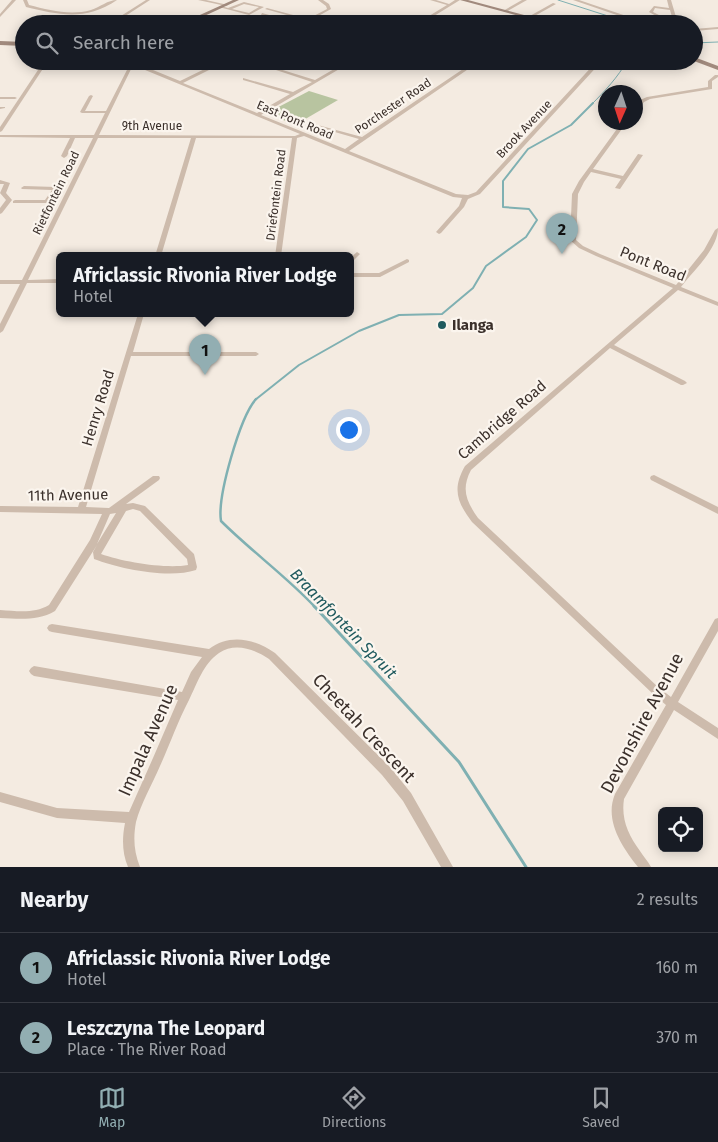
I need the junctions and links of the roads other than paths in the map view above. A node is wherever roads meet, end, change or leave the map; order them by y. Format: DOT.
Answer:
graph roads {
  1 [pos="14,0"];
  2 [pos="25,0"];
  3 [pos="115,0"];
  4 [pos="148,0"];
  5 [pos="200,0"];
  6 [pos="237,0"];
  7 [pos="320,0"];
  8 [pos="432,0"];
  9 [pos="460,0"];
  10 [pos="525,0"];
  11 [pos="575,0"];
  12 [pos="669,0"];
  13 [pos="554,4"];
  14 [pos="450,5"];
  15 [pos="225,7"];
  16 [pos="267,9"];
  17 [pos="672,9"];
  18 [pos="505,11"];
  19 [pos="262,14"];
  20 [pos="124,15"];
  21 [pos="205,15"];
  22 [pos="266,15"];
  23 [pos="289,15"];
  24 [pos="318,15"];
  25 [pos="434,15"];
  26 [pos="522,15"];
  27 [pos="534,15"];
  28 [pos="621,15"];
  29 [pos="656,15"];
  30 [pos="674,15"];
  31 [pos="0,16"];
  32 [pos="718,28"];
  33 [pos="703,29"];
  34 [pos="0,44"];
  35 [pos="15,44"];
  36 [pos="703,62"];
  37 [pos="40,70"];
  38 [pos="125,70"];
  39 [pos="148,70"];
  40 [pos="206,70"];
  41 [pos="280,70"];
  42 [pos="336,70"];
  43 [pos="465,70"];
  44 [pos="592,70"];
  45 [pos="718,74"];
  46 [pos="246,79"];
  47 [pos="315,82"];
  48 [pos="179,83"];
  49 [pos="294,94"];
  50 [pos="91,96"];
  51 [pos="0,98"];
  52 [pos="15,98"];
  53 [pos="643,100"];
  54 [pos="107,112"];
  55 [pos="257,115"];
  56 [pos="2,123"];
  57 [pos="316,125"];
  58 [pos="619,130"];
  59 [pos="0,131"];
  60 [pos="304,134"];
  61 [pos="0,136"];
  62 [pos="74,136"];
  63 [pos="95,136"];
  64 [pos="194,136"];
  65 [pos="295,137"];
  66 [pos="362,139"];
  67 [pos="345,152"];
  68 [pos="640,155"];
  69 [pos="64,156"];
  70 [pos="590,170"];
  71 [pos="624,178"];
  72 [pos="0,182"];
  73 [pos="24,188"];
  74 [pos="618,188"];
  75 [pos="53,195"];
  76 [pos="3,196"];
  77 [pos="66,196"];
  78 [pos="465,198"];
  79 [pos="15,202"];
  80 [pos="1,211"];
  81 [pos="718,230"];
  82 [pos="438,232"];
  83 [pos="159,252"];
  84 [pos="279,252"];
  85 [pos="357,254"];
  86 [pos="354,257"];
  87 [pos="407,261"];
  88 [pos="354,275"];
  89 [pos="0,282"];
  90 [pos="24,282"];
  91 [pos="56,282"];
  92 [pos="678,287"];
  93 [pos="718,304"];
  94 [pos="140,317"];
  95 [pos="0,331"];
  96 [pos="611,346"];
  97 [pos="128,354"];
  98 [pos="256,354"];
  99 [pos="683,383"];
  100 [pos="156,478"];
  101 [pos="654,478"];
  102 [pos="0,509"];
  103 [pos="81,510"];
  104 [pos="122,510"];
  105 [pos="109,511"];
  106 [pos="718,511"];
  107 [pos="0,614"];
  108 [pos="718,622"];
  109 [pos="52,628"];
  110 [pos="210,654"];
  111 [pos="34,670"];
  112 [pos="185,697"];
  113 [pos="671,704"];
  114 [pos="718,734"];
  115 [pos="0,798"];
  116 [pos="132,818"];
  117 [pos="134,867"];
  118 [pos="447,867"];
  119 [pos="645,867"];
  1 -- 31 [label="street"];
  2 -- 3 [label="street"];
  4 -- 20 [label="street"];
  5 -- 15 [label="street"];
  6 -- 15 [label="main road"];
  7 -- 24 [label="street"];
  8 -- 14 [label="street"];
  9 -- 14 [label="street"];
  9 -- 18 [label="main road"];
  10 -- 18 [label="street"];
  11 -- 28 [label="street"];
  12 -- 17 [label="street"];
  13 -- 27 [label="street"];
  14 -- 25 [label="street"];
  15 -- 15 [label="street"];
  15 -- 21 [label="main road"];
  16 -- 23 [label="street"];
  17 -- 29 [label="street"];
  17 -- 30 [label="street"];
  18 -- 26 [label="main road"];
  19 -- 22 [label="street"];
  32 -- 33 [label="street"];
  34 -- 35 [label="main road"];
  36 -- 45 [label="main road"];
  37 -- 56 [label="street"];
  38 -- 54 [label="street, Rietfontein Road"];
  39 -- 48 [label="street, East Pont Road"];
  40 -- 48 [label="street"];
  41 -- 47 [label="street"];
  42 -- 47 [label="street"];
  43 -- 66 [label="street, Porchester Road"];
  44 -- 78 [label="street, Brook Avenue"];
  45 -- 53 [label="street"];
  46 -- 49 [label="street"];
  47 -- 49 [label="street"];
  48 -- 55 [label="street, East Pont Road"];
  49 -- 55 [label="street"];
  50 -- 54 [label="street"];
  51 -- 52 [label="street"];
  54 -- 63 [label="street, Rietfontein Road"];
  55 -- 60 [label="street, East Pont Road"];
  56 -- 59 [label="street"];
  57 -- 66 [label="street"];
  58 -- 70 [label="street"];
  60 -- 65 [label="street, 9th Avenue"];
  60 -- 67 [label="street, East Pont Road"];
  61 -- 62 [label="street, 9th Avenue"];
  62 -- 63 [label="street, 9th Avenue"];
  62 -- 69 [label="street"];
  63 -- 64 [label="street, 9th Avenue"];
  63 -- 77 [label="street, Rietfontein Road"];
  64 -- 65 [label="street, 9th Avenue"];
  64 -- 83 [label="street"];
  65 -- 84 [label="street, Driefontein Road"];
  66 -- 67 [label="street, Porchester Road"];
  67 -- 78 [label="street, East Pont Road"];
  68 -- 71 [label="street"];
  70 -- 71 [label="street"];
  70 -- 92 [label="street, Pont Road"];
  71 -- 74 [label="street"];
  72 -- 76 [label="street"];
  73 -- 75 [label="street"];
  75 -- 77 [label="street"];
  75 -- 79 [label="street"];
  76 -- 80 [label="street"];
  77 -- 90 [label="street, Rietfontein Road"];
  78 -- 82 [label="street"];
  81 -- 92 [label="street, Cambridge Road"];
  85 -- 86 [label="street"];
  87 -- 88 [label="street"];
  89 -- 90 [label="street"];
  90 -- 91 [label="street"];
  90 -- 95 [label="street, Rietfontein Road"];
  92 -- 93 [label="street, Pont Road"];
  92 -- 96 [label="street, Cambridge Road"];
  94 -- 97 [label="street, Henry Road"];
  96 -- 99 [label="street"];
  96 -- 113 [label="street, Cambridge Road"];
  97 -- 98 [label="street"];
  97 -- 103 [label="street, Henry Road"];
  100 -- 105 [label="street, 11th Avenue"];
  101 -- 106 [label="street"];
  102 -- 103 [label="street, 11th Avenue"];
  103 -- 105 [label="street, 11th Avenue"];
  104 -- 104 [label="street"];
  104 -- 105 [label="street"];
  105 -- 107 [label="street"];
  108 -- 113 [label="street, Devonshire Avenue"];
  109 -- 110 [label="street"];
  110 -- 112 [label="street, Impala Avenue"];
  110 -- 118 [label="street, Cheetah Crescent"];
  111 -- 112 [label="street"];
  112 -- 116 [label="street, Impala Avenue"];
  113 -- 114 [label="street, Cambridge Road"];
  113 -- 119 [label="street, Devonshire Avenue"];
  115 -- 116 [label="street"];
  116 -- 117 [label="street, Impala Avenue"];
}
